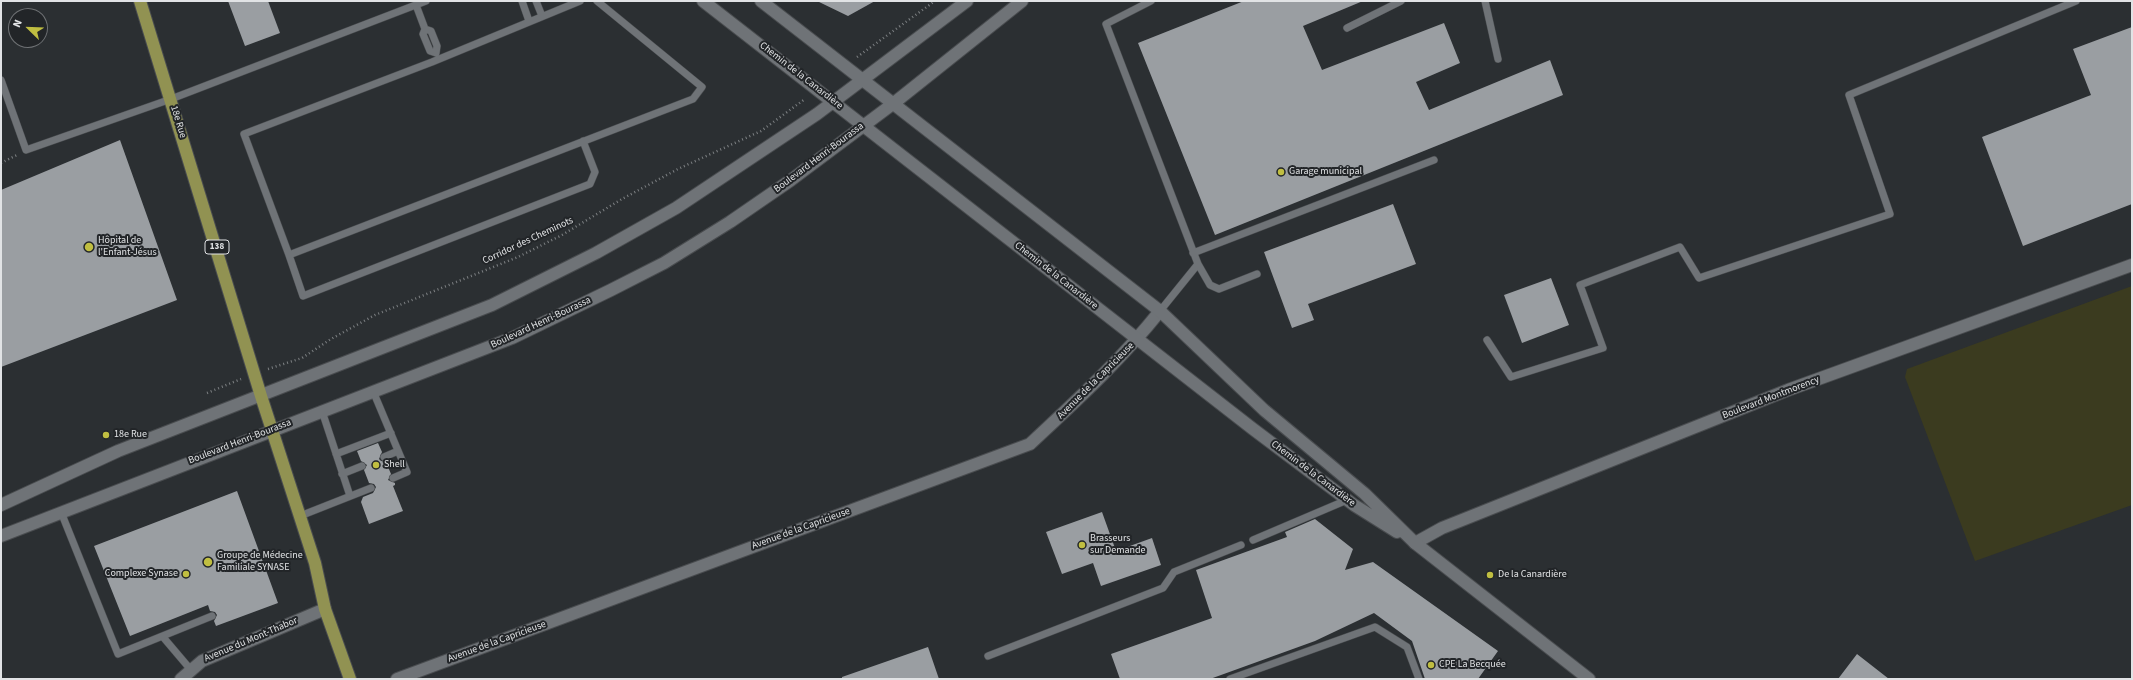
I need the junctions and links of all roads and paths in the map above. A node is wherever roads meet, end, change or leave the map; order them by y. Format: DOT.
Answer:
graph roads {
  1 [pos="140,1"];
  2 [pos="426,1"];
  3 [pos="522,1"];
  4 [pos="536,1"];
  5 [pos="580,1"];
  6 [pos="597,1"];
  7 [pos="703,1"];
  8 [pos="761,1"];
  9 [pos="935,1"];
  10 [pos="967,1"];
  11 [pos="1022,1"];
  12 [pos="1151,1"];
  13 [pos="1401,1"];
  14 [pos="1484,1"];
  15 [pos="2076,1"];
  16 [pos="416,5"];
  17 [pos="542,16"];
  18 [pos="529,21"];
  19 [pos="1347,28"];
  20 [pos="437,56"];
  21 [pos="858,56"];
  22 [pos="1498,60"];
  23 [pos="1,80"];
  24 [pos="863,80"];
  25 [pos="171,99"];
  26 [pos="834,102"];
  27 [pos="894,103"];
  28 [pos="796,106"];
  29 [pos="864,125"];
  30 [pos="583,141"];
  31 [pos="26,150"];
  32 [pos="1434,160"];
  33 [pos="1,163"];
  34 [pos="1193,253"];
  35 [pos="288,255"];
  36 [pos="1198,264"];
  37 [pos="2132,265"];
  38 [pos="1257,274"];
  39 [pos="1160,311"];
  40 [pos="1137,339"];
  41 [pos="1487,340"];
  42 [pos="280,364"];
  43 [pos="228,384"];
  44 [pos="373,391"];
  45 [pos="207,393"];
  46 [pos="261,396"];
  47 [pos="322,410"];
  48 [pos="272,430"];
  49 [pos="391,433"];
  50 [pos="398,451"];
  51 [pos="336,454"];
  52 [pos="384,457"];
  53 [pos="362,466"];
  54 [pos="342,474"];
  55 [pos="393,478"];
  56 [pos="371,488"];
  57 [pos="350,496"];
  58 [pos="1347,500"];
  59 [pos="1,505"];
  60 [pos="61,512"];
  61 [pos="300,516"];
  62 [pos="1,536"];
  63 [pos="1253,540"];
  64 [pos="1415,543"];
  65 [pos="1241,545"];
  66 [pos="325,609"];
  67 [pos="212,616"];
  68 [pos="163,637"];
  69 [pos="988,656"];
  70 [pos="191,670"];
  71 [pos="181,679"];
  72 [pos="350,679"];
  73 [pos="397,679"];
  74 [pos="1230,679"];
  75 [pos="1419,679"];
  76 [pos="1589,679"];
  1 -- 25 [label="main road, 18e Rue / 138"];
  2 -- 16 [label="lane"];
  3 -- 18 [label="lane"];
  4 -- 17 [label="lane"];
  5 -- 17 [label="lane"];
  6 -- 30 [label="lane"];
  7 -- 26 [label="main road, Chemin de la Canardière"];
  8 -- 24 [label="main road, Chemin de la Canardière"];
  9 -- 21 [label="path"];
  10 -- 24 [label="main road"];
  11 -- 27 [label="main road, Boulevard Henri-Bourassa"];
  12 -- 34 [label="lane"];
  13 -- 19 [label="lane"];
  14 -- 22 [label="lane"];
  15 -- 41 [label="lane"];
  16 -- 20 [label="lane"];
  16 -- 25 [label="lane"];
  17 -- 18 [label="lane"];
  18 -- 20 [label="lane"];
  20 -- 35 [label="lane"];
  23 -- 31 [label="lane"];
  24 -- 26 [label="main road"];
  24 -- 27 [label="main road, Chemin de la Canardière"];
  25 -- 31 [label="lane"];
  25 -- 46 [label="main road, 18e Rue / 138"];
  26 -- 29 [label="main road, Chemin de la Canardière"];
  26 -- 46 [label="main road"];
  27 -- 29 [label="main road, Boulevard Henri-Bourassa"];
  27 -- 39 [label="main road, Chemin de la Canardière"];
  28 -- 42 [label="path, Corridor des Cheminots"];
  29 -- 40 [label="main road, Chemin de la Canardière"];
  29 -- 44 [label="main road, Boulevard Henri-Bourassa"];
  30 -- 35 [label="lane"];
  30 -- 35 [label="lane"];
  31 -- 33 [label="path"];
  32 -- 34 [label="lane"];
  34 -- 36 [label="lane"];
  36 -- 38 [label="lane"];
  36 -- 39 [label="lane"];
  37 -- 64 [label="main road, Boulevard Montmorency"];
  39 -- 40 [label="main road, Avenue de la Capricieuse"];
  39 -- 64 [label="main road, Chemin de la Canardière"];
  40 -- 58 [label="main road, Chemin de la Canardière"];
  40 -- 73 [label="main road, Avenue de la Capricieuse"];
  43 -- 45 [label="path"];
  44 -- 47 [label="main road, Boulevard Henri-Bourassa"];
  44 -- 49 [label="lane"];
  46 -- 48 [label="main road, 18e Rue / 138"];
  46 -- 59 [label="main road"];
  47 -- 48 [label="main road, Boulevard Henri-Bourassa"];
  47 -- 51 [label="lane"];
  48 -- 60 [label="main road, Boulevard Henri-Bourassa"];
  48 -- 61 [label="main road, 18e Rue / 138"];
  49 -- 50 [label="lane"];
  49 -- 51 [label="lane"];
  50 -- 52 [label="lane"];
  50 -- 55 [label="lane"];
  51 -- 54 [label="lane"];
  53 -- 54 [label="lane"];
  54 -- 57 [label="lane"];
  56 -- 57 [label="lane"];
  57 -- 61 [label="lane"];
  58 -- 63 [label="lane"];
  58 -- 64 [label="main road, Chemin de la Canardière"];
  60 -- 62 [label="main road, Boulevard Henri-Bourassa"];
  60 -- 68 [label="lane"];
  61 -- 66 [label="main road, 18e Rue / 138"];
  64 -- 76 [label="main road, Chemin de la Canardière"];
  65 -- 69 [label="lane"];
  66 -- 70 [label="main road, Avenue du Mont-Thabor"];
  66 -- 72 [label="main road, 18e Rue / 138"];
  67 -- 68 [label="lane"];
  68 -- 70 [label="lane"];
  70 -- 71 [label="main road, Avenue du Mont-Thabor"];
  74 -- 75 [label="lane"];
}
